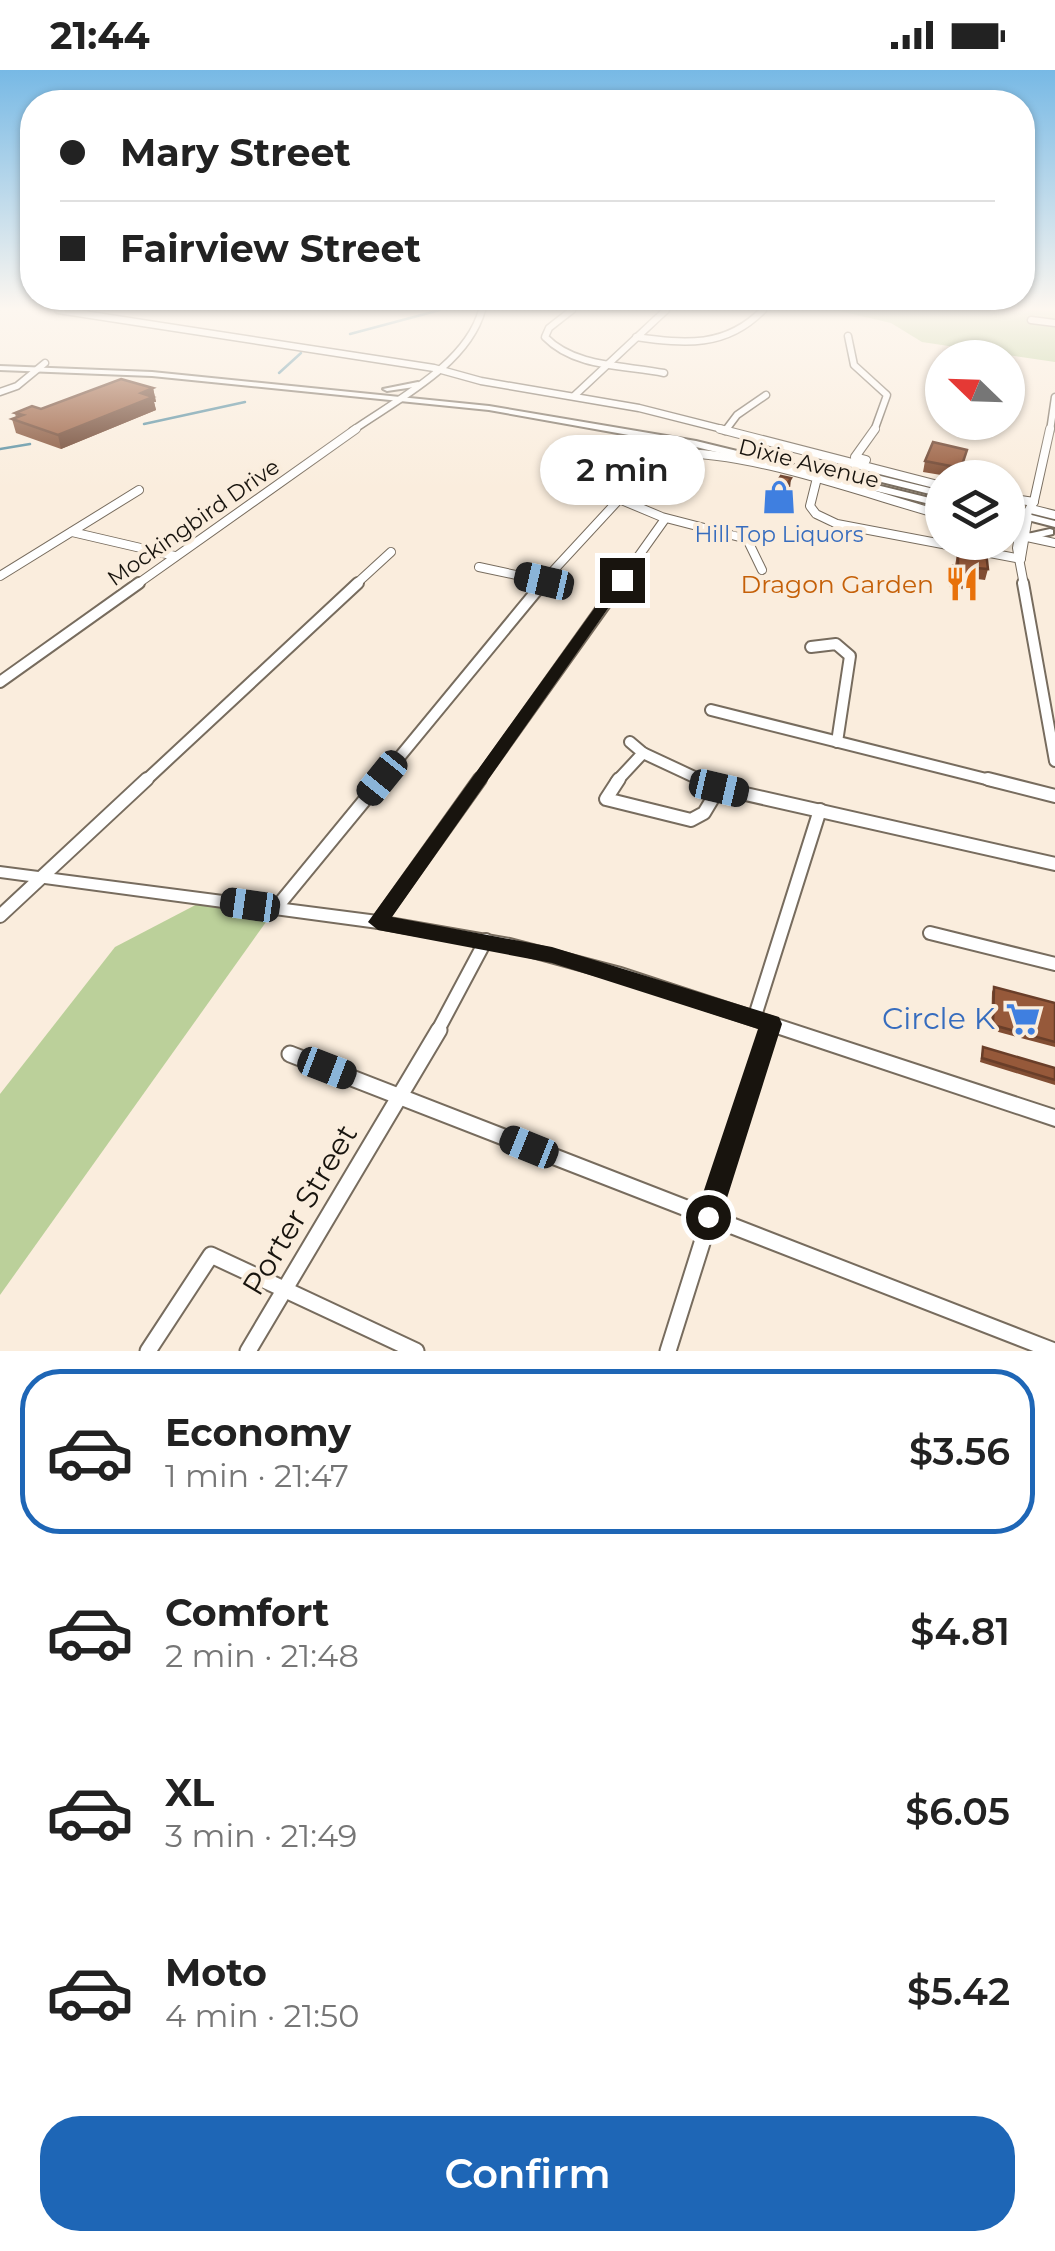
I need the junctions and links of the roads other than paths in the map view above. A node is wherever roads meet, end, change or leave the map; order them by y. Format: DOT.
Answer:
graph roads {
  1 [pos="36,370"];
  2 [pos="93,370"];
  3 [pos="119,370"];
  4 [pos="439,370"];
  5 [pos="443,370"];
  6 [pos="601,370"];
  7 [pos="646,370"];
  8 [pos="859,370"];
  9 [pos="664,373"];
  10 [pos="194,377"];
  11 [pos="417,384"];
  12 [pos="388,389"];
  13 [pos="1,392"];
  14 [pos="375,394"];
  15 [pos="403,394"];
  16 [pos="432,394"];
  17 [pos="766,395"];
  18 [pos="574,396"];
  19 [pos="1055,397"];
  20 [pos="389,403"];
  21 [pos="587,416"];
  22 [pos="725,431"];
  23 [pos="815,449"];
  24 [pos="855,457"];
  25 [pos="887,472"];
  26 [pos="816,482"];
  27 [pos="925,482"];
  28 [pos="139,490"];
  29 [pos="925,490"];
  30 [pos="618,499"];
  31 [pos="925,500"];
  32 [pos="925,511"];
  33 [pos="1055,515"];
  34 [pos="1025,517"];
  35 [pos="665,518"];
  36 [pos="1025,524"];
  37 [pos="1025,525"];
  38 [pos="1025,525"];
  39 [pos="1025,526"];
  40 [pos="1054,530"];
  41 [pos="72,532"];
  42 [pos="925,541"];
  43 [pos="1055,543"];
  44 [pos="391,552"];
  45 [pos="174,556"];
  46 [pos="1020,560"];
  47 [pos="479,567"];
  48 [pos="762,570"];
  49 [pos="0,576"];
  50 [pos="544,581"];
  51 [pos="810,648"];
  52 [pos="0,682"];
  53 [pos="711,710"];
  54 [pos="630,742"];
  55 [pos="837,742"];
  56 [pos="643,753"];
  57 [pos="1055,761"];
  58 [pos="719,788"];
  59 [pos="1055,796"];
  60 [pos="820,810"];
  61 [pos="1055,864"];
  62 [pos="0,872"];
  63 [pos="42,877"];
  64 [pos="276,908"];
  65 [pos="0,916"];
  66 [pos="378,922"];
  67 [pos="930,933"];
  68 [pos="486,940"];
  69 [pos="1055,964"];
  70 [pos="762,1021"];
  71 [pos="290,1054"];
  72 [pos="400,1096"];
  73 [pos="1055,1118"];
  74 [pos="708,1217"];
  75 [pos="284,1290"];
  76 [pos="148,1351"];
  77 [pos="248,1351"];
  78 [pos="416,1351"];
  79 [pos="668,1351"];
  80 [pos="1054,1351"];
  1 -- 13 [label="street"];
  2 -- 10 [label="main road"];
  3 -- 12 [label="main road"];
  4 -- 11 [label="street, Mockingbird Drive"];
  5 -- 18 [label="street"];
  6 -- 18 [label="street"];
  7 -- 9 [label="street"];
  8 -- 24 [label="street"];
  10 -- 14 [label="main road"];
  10 -- 15 [label="main road"];
  11 -- 12 [label="main road"];
  11 -- 15 [label="street, Mockingbird Drive"];
  11 -- 16 [label="main road"];
  12 -- 15 [label="main road"];
  14 -- 15 [label="main road"];
  14 -- 20 [label="main road"];
  15 -- 16 [label="main road"];
  15 -- 20 [label="street, Mockingbird Drive"];
  15 -- 21 [label="main road"];
  15 -- 31 [label="main road"];
  16 -- 21 [label="main road"];
  17 -- 22 [label="street"];
  18 -- 22 [label="street"];
  19 -- 34 [label="street"];
  20 -- 45 [label="street, Mockingbird Drive"];
  21 -- 29 [label="main road"];
  22 -- 25 [label="street"];
  23 -- 24 [label="street"];
  24 -- 25 [label="street"];
  25 -- 27 [label="street"];
  26 -- 30 [label="street, Dixie Avenue"];
  26 -- 32 [label="street, Dixie Avenue"];
  26 -- 42 [label="street"];
  28 -- 41 [label="street"];
  30 -- 35 [label="street"];
  30 -- 50 [label="street"];
  33 -- 36 [label="street"];
  35 -- 48 [label="street"];
  35 -- 66 [label="street"];
  37 -- 40 [label="main road"];
  38 -- 40 [label="main road"];
  39 -- 43 [label="street"];
  41 -- 45 [label="street"];
  41 -- 49 [label="street"];
  44 -- 63 [label="street"];
  45 -- 52 [label="street, Mockingbird Drive"];
  46 -- 57 [label="street"];
  47 -- 50 [label="street"];
  50 -- 64 [label="street"];
  51 -- 55 [label="street"];
  53 -- 55 [label="street"];
  54 -- 56 [label="street"];
  55 -- 59 [label="street"];
  56 -- 58 [label="street"];
  56 -- 58 [label="street"];
  58 -- 60 [label="street"];
  60 -- 61 [label="street"];
  60 -- 70 [label="street"];
  62 -- 63 [label="main road"];
  63 -- 64 [label="main road"];
  63 -- 65 [label="street"];
  64 -- 66 [label="main road"];
  66 -- 68 [label="main road"];
  67 -- 69 [label="street"];
  68 -- 70 [label="main road"];
  68 -- 72 [label="street, Porter Street"];
  70 -- 73 [label="main road"];
  70 -- 74 [label="street"];
  71 -- 72 [label="street"];
  72 -- 74 [label="street"];
  72 -- 75 [label="street, Porter Street"];
  74 -- 79 [label="street"];
  74 -- 80 [label="street"];
  75 -- 76 [label="street"];
  75 -- 77 [label="street, Porter Street"];
  75 -- 78 [label="street"];
}
